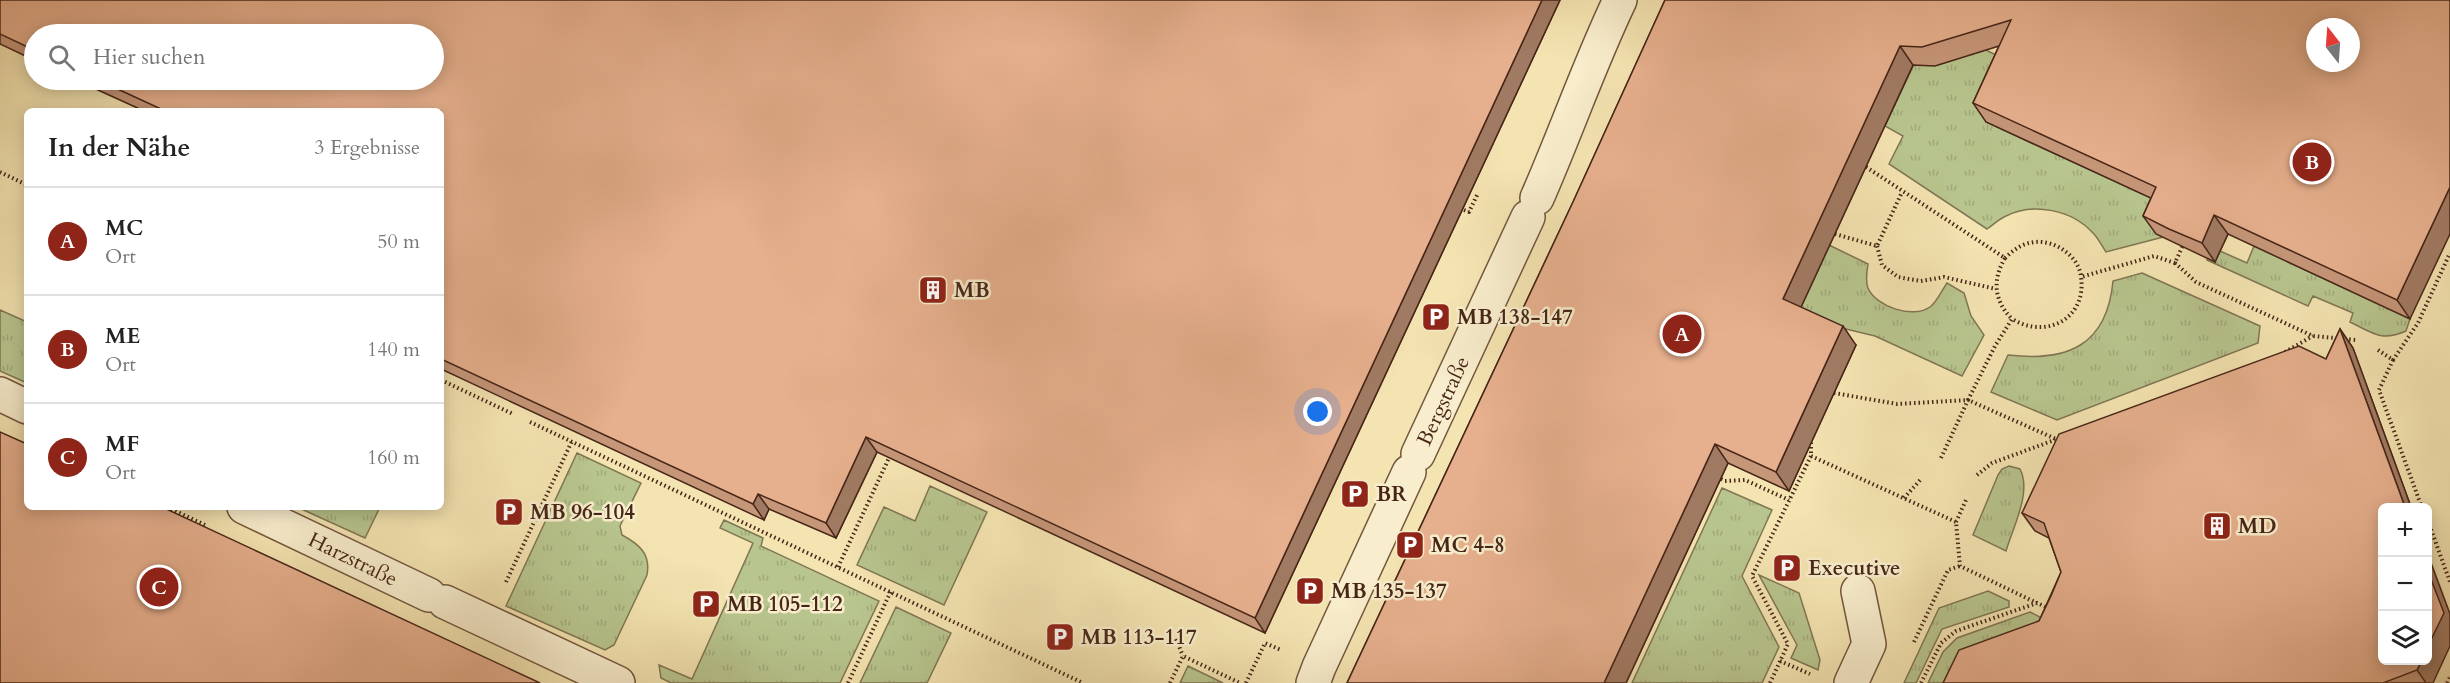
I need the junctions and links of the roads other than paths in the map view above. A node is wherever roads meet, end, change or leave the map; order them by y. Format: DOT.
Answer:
graph roads {
  1 [pos="1620,0"];
  2 [pos="0,394"];
  3 [pos="24,406"];
  4 [pos="250,510"];
  5 [pos="1858,591"];
  6 [pos="618,683"];
  7 [pos="1313,683"];
  8 [pos="1851,683"];
  1 -- 7 [label="lane, Bergstraße"];
  2 -- 3 [label="lane"];
  4 -- 6 [label="lane, Harzstraße"];
  5 -- 8 [label="lane"];
}
